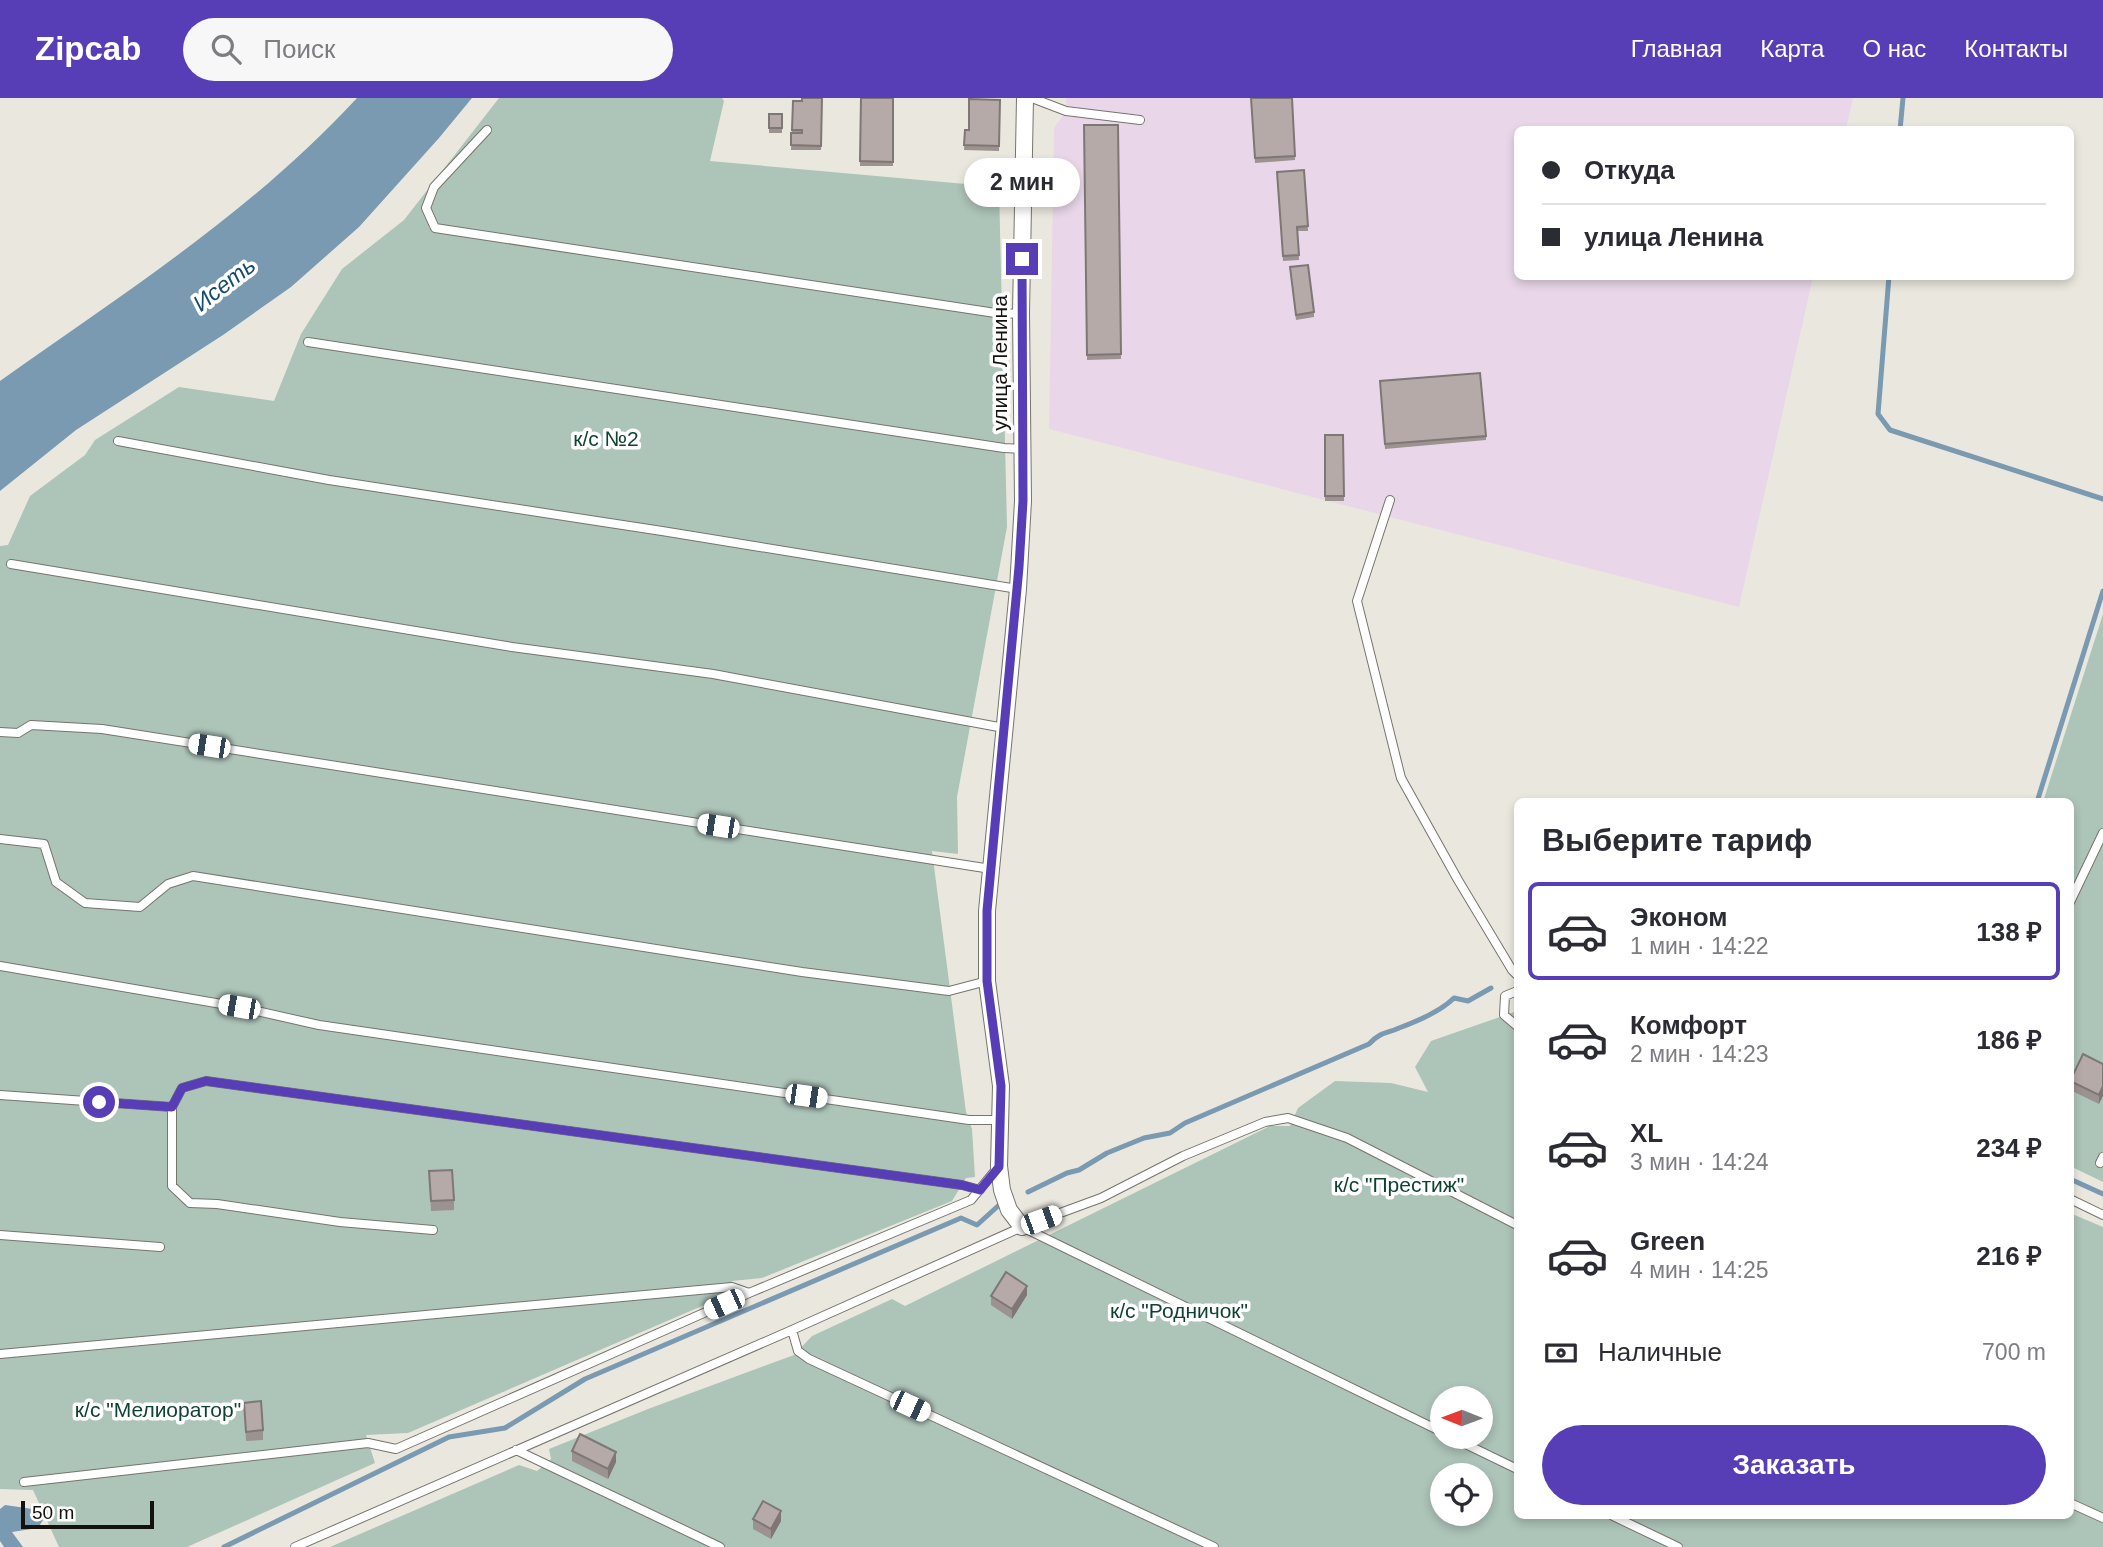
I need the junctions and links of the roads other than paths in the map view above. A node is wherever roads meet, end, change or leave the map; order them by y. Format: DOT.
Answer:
graph roads {
  1 [pos="1025,98"];
  2 [pos="1032,98"];
  3 [pos="1140,120"];
  4 [pos="487,130"];
  5 [pos="1020,313"];
  6 [pos="308,342"];
  7 [pos="118,441"];
  8 [pos="1022,449"];
  9 [pos="1390,500"];
  10 [pos="11,564"];
  11 [pos="1018,589"];
  12 [pos="1004,728"];
  13 [pos="0,732"];
  14 [pos="2103,833"];
  15 [pos="0,839"];
  16 [pos="991,869"];
  17 [pos="2074,894"];
  18 [pos="0,966"];
  19 [pos="1514,972"];
  20 [pos="987,981"];
  21 [pos="1514,992"];
  22 [pos="1514,1023"];
  23 [pos="0,1095"];
  24 [pos="172,1107"];
  25 [pos="1000,1121"];
  26 [pos="999,1167"];
  27 [pos="980,1190"];
  28 [pos="2074,1201"];
  29 [pos="2103,1215"];
  30 [pos="1514,1223"];
  31 [pos="1022,1227"];
  32 [pos="433,1230"];
  33 [pos="0,1235"];
  34 [pos="160,1247"];
  35 [pos="749,1293"];
  36 [pos="792,1331"];
  37 [pos="0,1354"];
  38 [pos="1430,1426"];
  39 [pos="1476,1449"];
  40 [pos="516,1450"];
  41 [pos="1514,1468"];
  42 [pos="24,1482"];
  43 [pos="2074,1505"];
  44 [pos="2103,1518"];
  45 [pos="1619,1519"];
  46 [pos="295,1547"];
  47 [pos="720,1547"];
  48 [pos="1214,1547"];
  49 [pos="1678,1547"];
  1 -- 5 [label="street, улица Ленина"];
  2 -- 3 [label="lane"];
  4 -- 5 [label="lane"];
  5 -- 8 [label="street, улица Ленина"];
  6 -- 8 [label="lane"];
  7 -- 11 [label="lane"];
  8 -- 11 [label="street, улица Ленина"];
  9 -- 19 [label="lane"];
  10 -- 12 [label="lane"];
  11 -- 12 [label="street, улица Ленина"];
  12 -- 16 [label="street, улица Ленина"];
  13 -- 16 [label="lane"];
  14 -- 17 [label="lane"];
  15 -- 20 [label="lane"];
  16 -- 20 [label="street, улица Ленина"];
  18 -- 25 [label="lane"];
  20 -- 25 [label="street, улица Ленина"];
  21 -- 22 [label="lane"];
  23 -- 24 [label="lane"];
  24 -- 27 [label="lane"];
  24 -- 32 [label="lane"];
  25 -- 26 [label="street, улица Ленина"];
  26 -- 27 [label="lane"];
  26 -- 31 [label="street, улица Ленина"];
  27 -- 35 [label="lane"];
  28 -- 29 [label="lane"];
  30 -- 31 [label="lane"];
  31 -- 36 [label="lane"];
  31 -- 38 [label="lane"];
  33 -- 34 [label="lane"];
  35 -- 37 [label="lane"];
  35 -- 42 [label="lane"];
  36 -- 40 [label="lane"];
  36 -- 48 [label="lane"];
  39 -- 41 [label="lane"];
  40 -- 46 [label="lane"];
  40 -- 47 [label="lane"];
  43 -- 44 [label="lane"];
  45 -- 49 [label="lane"];
}
